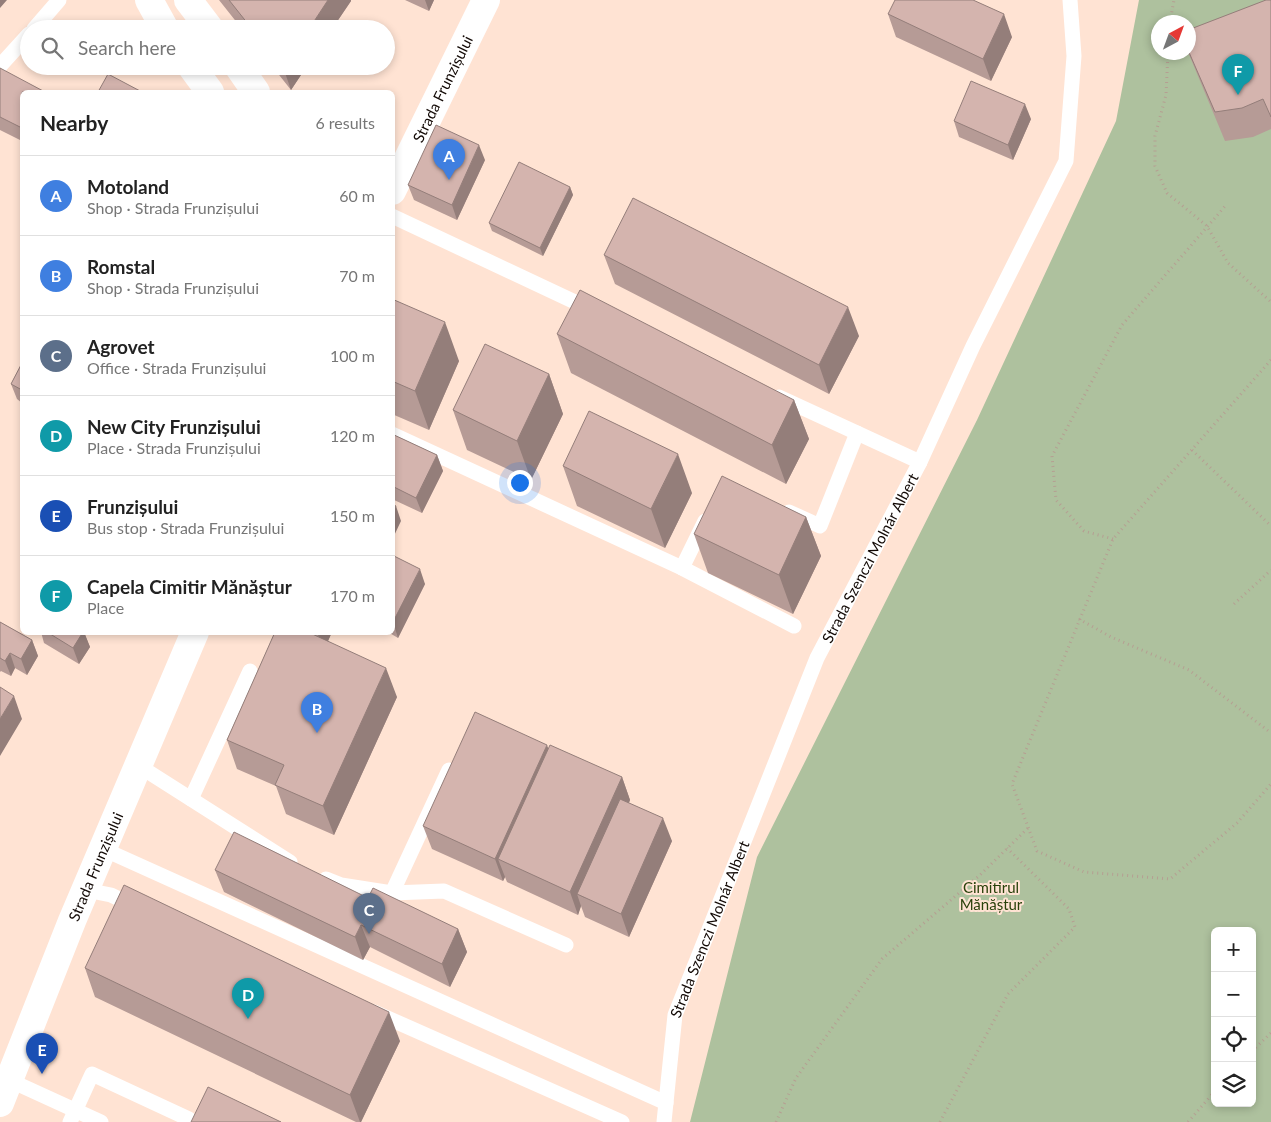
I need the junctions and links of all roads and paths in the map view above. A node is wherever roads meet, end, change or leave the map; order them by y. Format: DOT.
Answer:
graph roads {
  1 [pos="59,0"];
  2 [pos="149,0"];
  3 [pos="188,0"];
  4 [pos="486,0"];
  5 [pos="1070,0"];
  6 [pos="1174,0"];
  7 [pos="1171,15"];
  8 [pos="42,20"];
  9 [pos="160,20"];
  10 [pos="203,20"];
  11 [pos="20,44"];
  12 [pos="1168,60"];
  13 [pos="0,66"];
  14 [pos="198,75"];
  15 [pos="209,90"];
  16 [pos="395,179"];
  17 [pos="1227,204"];
  18 [pos="395,217"];
  19 [pos="1207,226"];
  20 [pos="1271,302"];
  21 [pos="608,317"];
  22 [pos="1271,360"];
  23 [pos="768,392"];
  24 [pos="857,433"];
  25 [pos="395,435"];
  26 [pos="1192,450"];
  27 [pos="920,462"];
  28 [pos="777,507"];
  29 [pos="709,511"];
  30 [pos="1271,526"];
  31 [pos="1113,539"];
  32 [pos="682,568"];
  33 [pos="1271,570"];
  34 [pos="1234,604"];
  35 [pos="1079,619"];
  36 [pos="794,626"];
  37 [pos="194,635"];
  38 [pos="250,671"];
  39 [pos="1271,734"];
  40 [pos="452,764"];
  41 [pos="139,766"];
  42 [pos="1271,784"];
  43 [pos="191,799"];
  44 [pos="1028,828"];
  45 [pos="1007,848"];
  46 [pos="103,849"];
  47 [pos="86,890"];
  48 [pos="392,893"];
  49 [pos="147,912"];
  50 [pos="566,945"];
  51 [pos="357,1005"];
  52 [pos="1271,1033"];
  53 [pos="1256,1047"];
  54 [pos="5,1091"];
  55 [pos="1211,1096"];
  56 [pos="666,1103"];
  57 [pos="73,1116"];
  58 [pos="189,1119"];
  59 [pos="101,1122"];
  60 [pos="622,1122"];
  61 [pos="664,1122"];
  62 [pos="776,1122"];
  63 [pos="940,1122"];
  64 [pos="1188,1122"];
  1 -- 8 [label="lane"];
  2 -- 9 [label="main road"];
  3 -- 10 [label="main road"];
  4 -- 16 [label="main road, Strada Frunzișului"];
  5 -- 27 [label="lane, Strada Szenczi Molnár Albert"];
  6 -- 7 [label="path"];
  11 -- 13 [label="lane"];
  12 -- 19 [label="path"];
  14 -- 15 [label="main road"];
  17 -- 19 [label="path"];
  18 -- 21 [label="lane"];
  19 -- 20 [label="path"];
  19 -- 31 [label="path"];
  22 -- 26 [label="path"];
  23 -- 24 [label="lane"];
  24 -- 27 [label="lane"];
  24 -- 28 [label="lane"];
  25 -- 32 [label="lane"];
  26 -- 30 [label="path"];
  26 -- 31 [label="path"];
  27 -- 56 [label="lane, Strada Szenczi Molnár Albert"];
  29 -- 32 [label="lane"];
  31 -- 35 [label="path"];
  32 -- 36 [label="lane"];
  33 -- 34 [label="path"];
  35 -- 39 [label="path"];
  35 -- 44 [label="path"];
  37 -- 41 [label="main road, Strada Frunzișului"];
  38 -- 43 [label="lane"];
  40 -- 48 [label="lane"];
  41 -- 43 [label="lane"];
  41 -- 46 [label="main road, Strada Frunzișului"];
  42 -- 44 [label="path"];
  43 -- 48 [label="lane"];
  44 -- 45 [label="path"];
  45 -- 62 [label="path"];
  45 -- 63 [label="path"];
  46 -- 47 [label="main road, Strada Frunzișului"];
  46 -- 56 [label="lane"];
  47 -- 49 [label="lane"];
  47 -- 54 [label="main road, Strada Frunzișului"];
  48 -- 50 [label="lane"];
  51 -- 60 [label="lane"];
  52 -- 53 [label="path"];
  54 -- 57 [label="lane"];
  55 -- 64 [label="path"];
  56 -- 61 [label="lane, Strada Szenczi Molnár Albert"];
  57 -- 58 [label="lane"];
  57 -- 59 [label="lane"];
}
